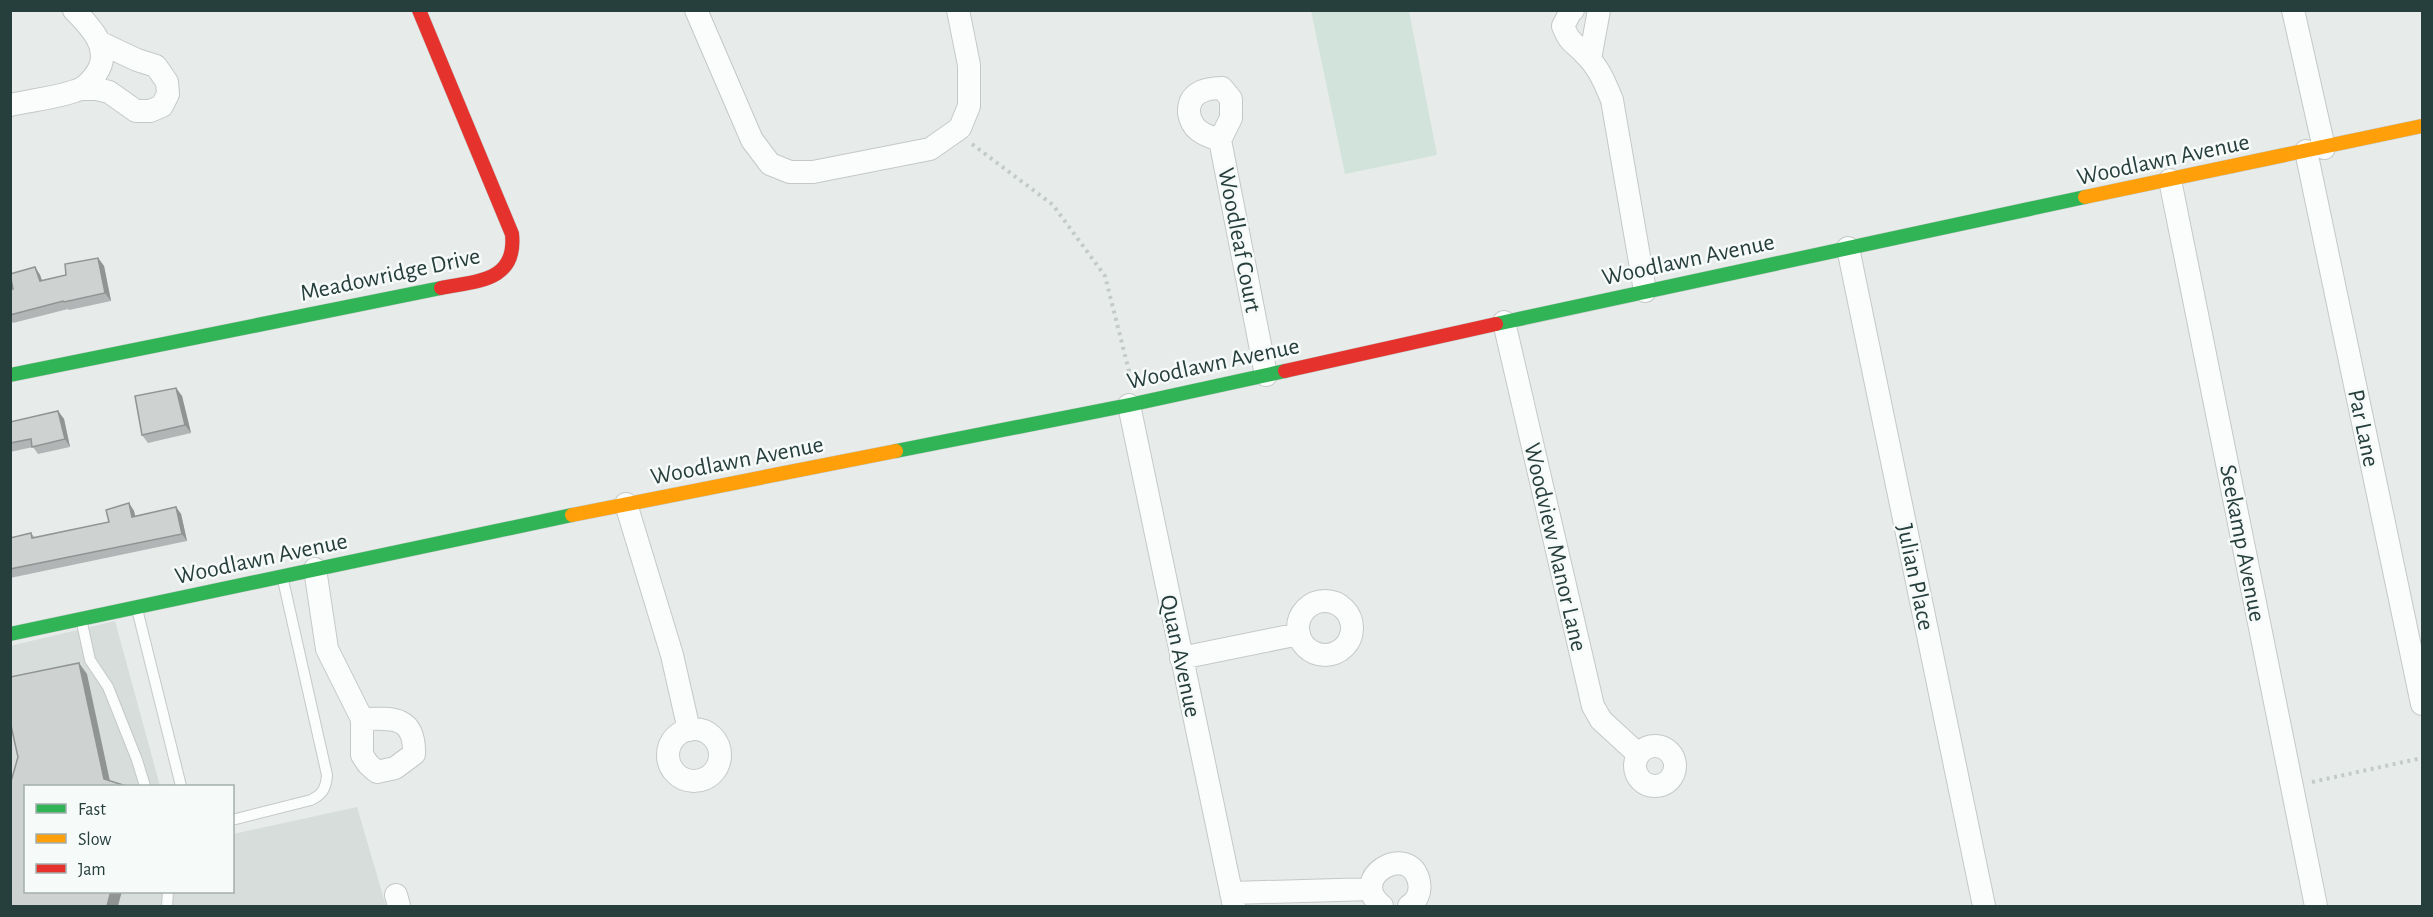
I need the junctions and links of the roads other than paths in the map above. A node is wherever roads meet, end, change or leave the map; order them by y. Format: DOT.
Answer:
graph roads {
  1 [pos="74,10"];
  2 [pos="419,10"];
  3 [pos="696,10"];
  4 [pos="958,10"];
  5 [pos="1573,10"];
  6 [pos="1599,10"];
  7 [pos="2294,10"];
  8 [pos="101,43"];
  9 [pos="1590,59"];
  10 [pos="81,89"];
  11 [pos="10,105"];
  12 [pos="2422,126"];
  13 [pos="1220,140"];
  14 [pos="2315,150"];
  15 [pos="2170,180"];
  16 [pos="1848,249"];
  17 [pos="1645,291"];
  18 [pos="1504,322"];
  19 [pos="10,375"];
  20 [pos="1266,375"];
  21 [pos="1133,404"];
  22 [pos="626,504"];
  23 [pos="315,569"];
  24 [pos="282,576"];
  25 [pos="136,607"];
  26 [pos="81,618"];
  27 [pos="10,634"];
  28 [pos="1299,634"];
  29 [pos="1181,658"];
  30 [pos="2422,704"];
  31 [pos="363,719"];
  32 [pos="689,730"];
  33 [pos="1638,754"];
  34 [pos="145,785"];
  35 [pos="181,785"];
  36 [pos="234,819"];
  37 [pos="1377,898"];
  38 [pos="1233,900"];
  39 [pos="1409,906"];
  40 [pos="1984,906"];
  41 [pos="2316,906"];
  1 -- 8 [label="street"];
  2 -- 19 [label="street, Meadowridge Drive"];
  3 -- 4 [label="street"];
  5 -- 9 [label="street"];
  6 -- 9 [label="street"];
  7 -- 14 [label="street, Par Lane"];
  8 -- 10 [label="street"];
  8 -- 10 [label="street"];
  9 -- 17 [label="street"];
  10 -- 11 [label="street"];
  12 -- 14 [label="street, Woodlawn Avenue"];
  13 -- 20 [label="street, Woodleaf Court"];
  14 -- 15 [label="street, Woodlawn Avenue"];
  14 -- 30 [label="street, Par Lane"];
  15 -- 16 [label="street, Woodlawn Avenue"];
  15 -- 41 [label="street, Seekamp Avenue"];
  16 -- 17 [label="street, Woodlawn Avenue"];
  16 -- 40 [label="street, Julian Place"];
  17 -- 18 [label="street, Woodlawn Avenue"];
  18 -- 20 [label="street, Woodlawn Avenue"];
  18 -- 33 [label="street, Woodview Manor Lane"];
  20 -- 21 [label="street, Woodlawn Avenue"];
  21 -- 22 [label="street, Woodlawn Avenue"];
  21 -- 29 [label="street, Quan Avenue"];
  22 -- 23 [label="street, Woodlawn Avenue"];
  22 -- 32 [label="street"];
  23 -- 24 [label="street, Woodlawn Avenue"];
  23 -- 31 [label="street"];
  24 -- 25 [label="street, Woodlawn Avenue"];
  24 -- 36 [label="lane"];
  25 -- 26 [label="street, Woodlawn Avenue"];
  25 -- 35 [label="lane"];
  26 -- 27 [label="street, Woodlawn Avenue"];
  26 -- 34 [label="lane"];
  28 -- 29 [label="street"];
  29 -- 38 [label="street, Quan Avenue"];
  37 -- 38 [label="street"];
  37 -- 39 [label="street"];
}
